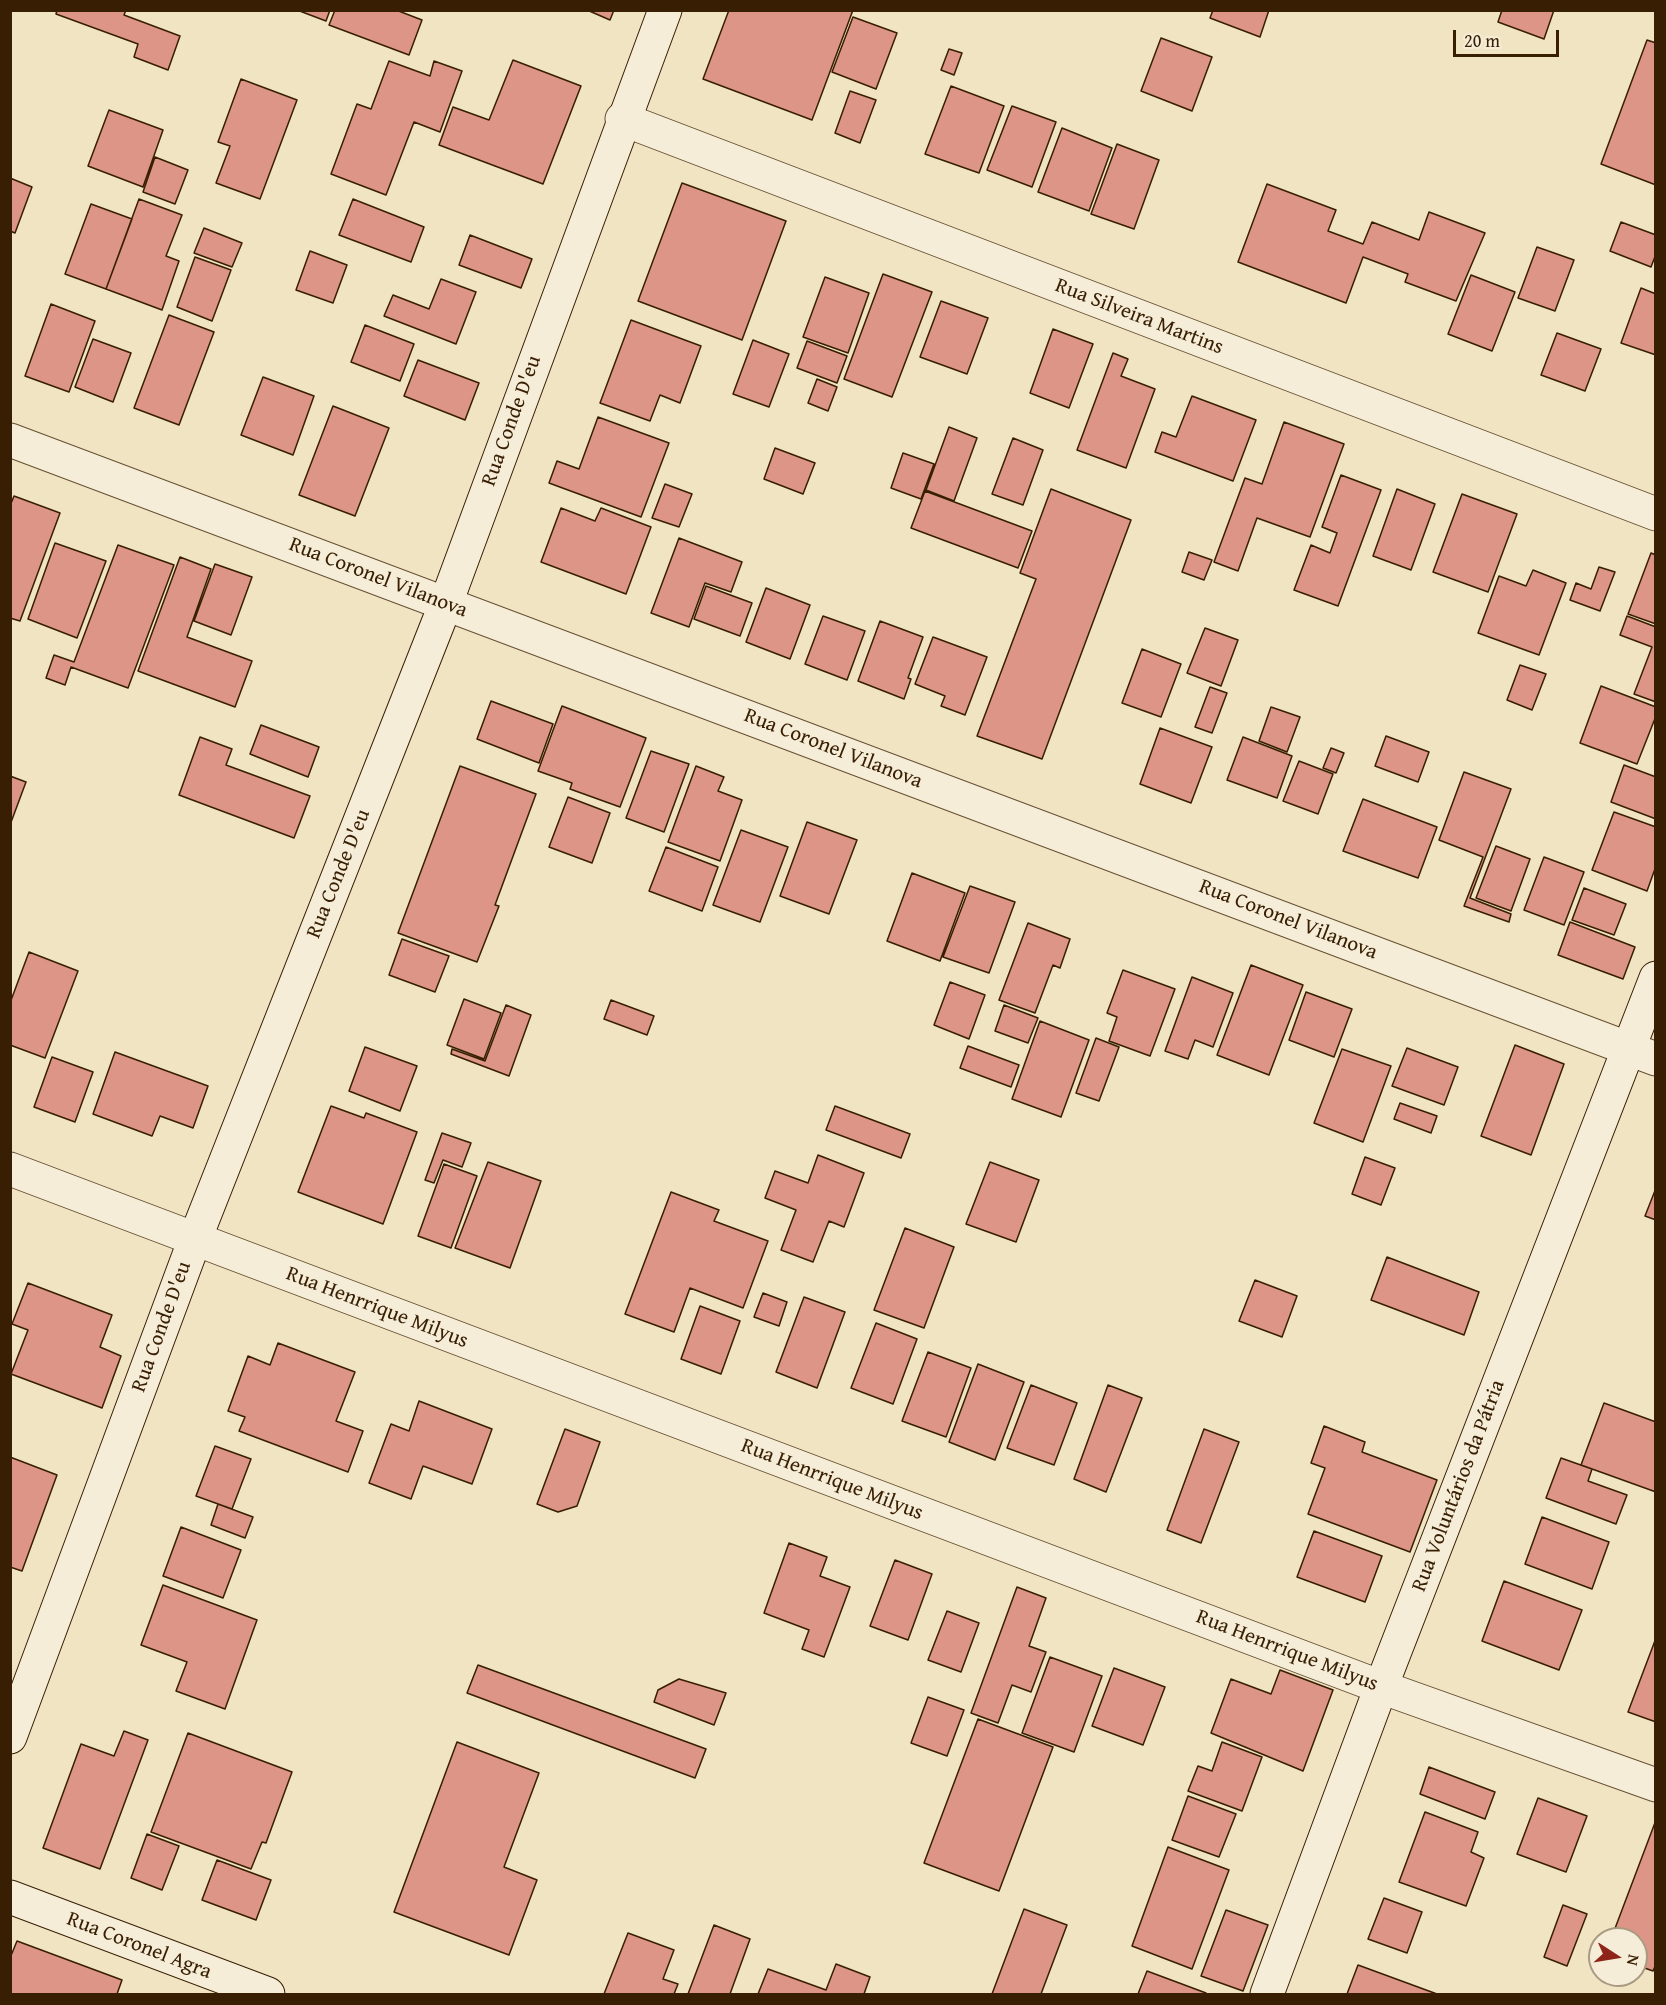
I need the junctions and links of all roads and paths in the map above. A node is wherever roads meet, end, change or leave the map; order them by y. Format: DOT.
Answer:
graph roads {
  1 [pos="664,10"];
  2 [pos="622,119"];
  3 [pos="10,440"];
  4 [pos="1656,514"];
  5 [pos="446,603"];
  6 [pos="1656,978"];
  7 [pos="1642,1054"];
  8 [pos="10,1169"];
  9 [pos="195,1239"];
  10 [pos="1382,1687"];
  11 [pos="10,1737"];
  12 [pos="1656,1785"];
  13 [pos="10,1897"];
  14 [pos="268,1995"];
  15 [pos="1267,1995"];
  1 -- 2 [label="street, Rua Conde D'eu"];
  2 -- 4 [label="street, Rua Silveira Martins"];
  2 -- 5 [label="street, Rua Conde D'eu"];
  3 -- 5 [label="street, Rua Coronel Vilanova"];
  5 -- 7 [label="street, Rua Coronel Vilanova"];
  5 -- 9 [label="street, Rua Conde D'eu"];
  6 -- 7 [label="street, Rua Voluntários da Pátria"];
  7 -- 10 [label="street, Rua Voluntários da Pátria"];
  8 -- 9 [label="street, Rua Henrrique Milyus"];
  9 -- 10 [label="street, Rua Henrrique Milyus"];
  9 -- 11 [label="street, Rua Conde D'eu"];
  10 -- 12 [label="street, Rua Henrrique Milyus"];
  10 -- 15 [label="street, Rua Voluntários da Pátria"];
  13 -- 14 [label="street, Rua Coronel Agra"];
}
